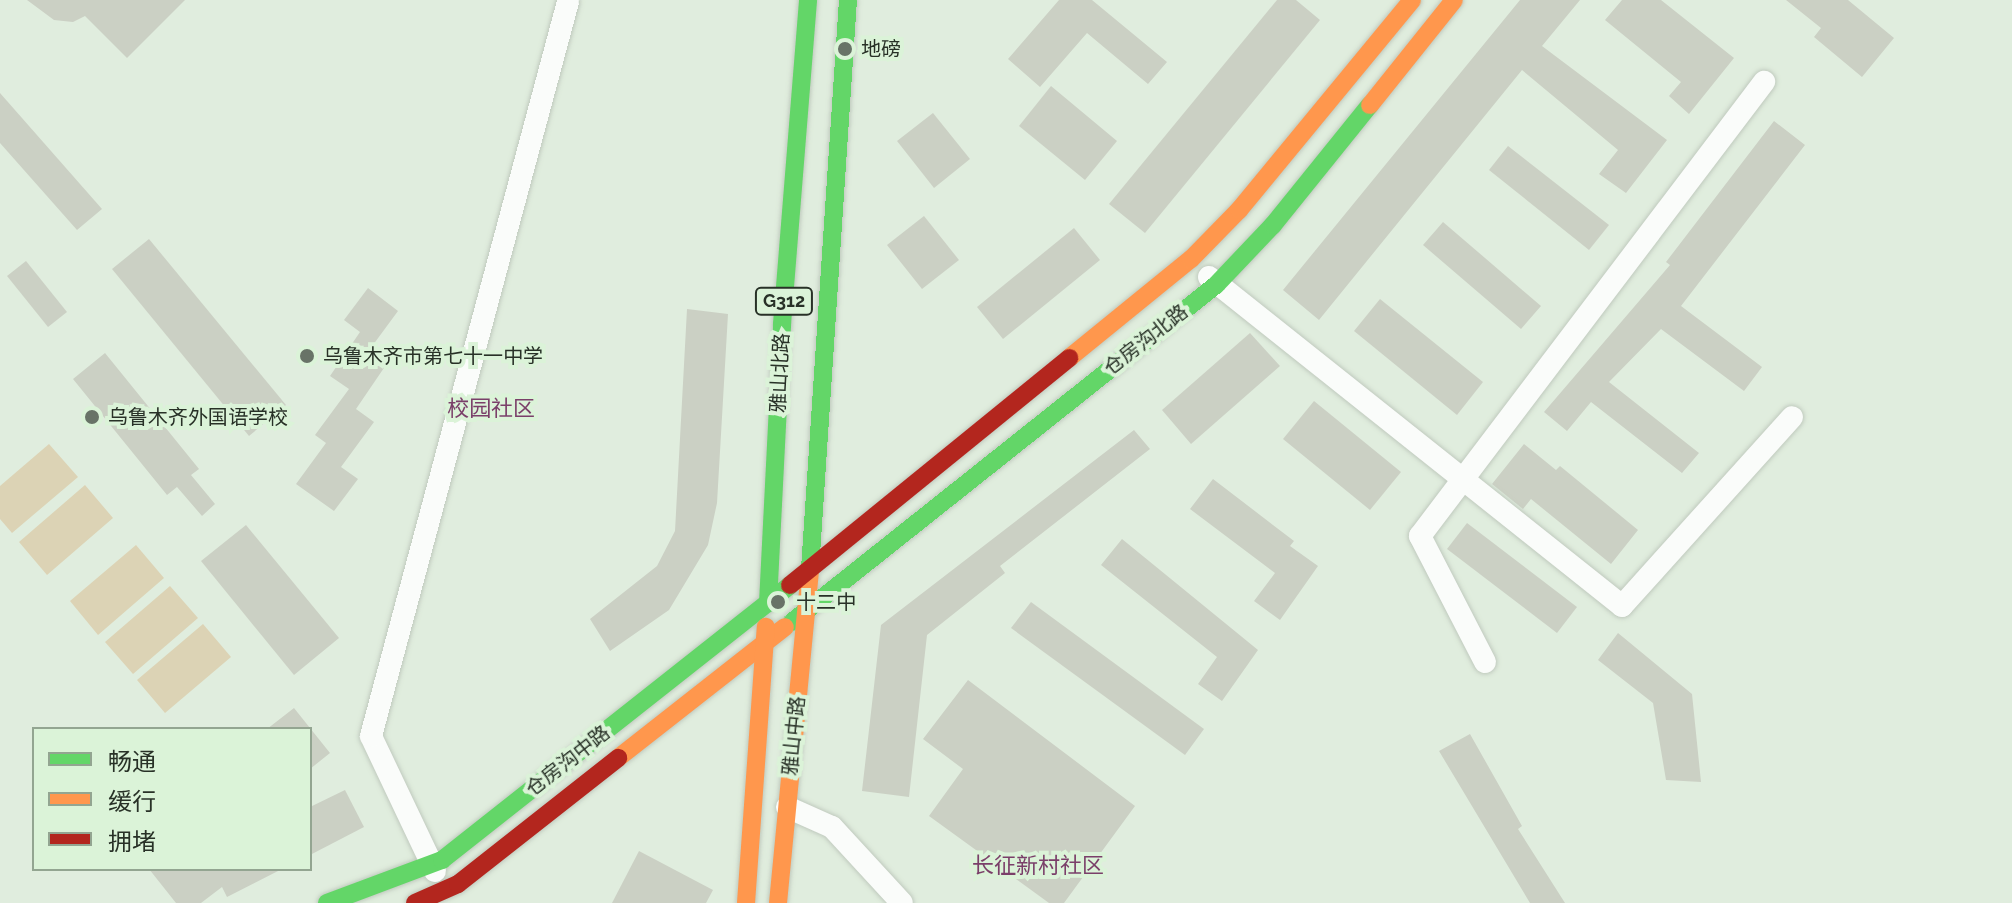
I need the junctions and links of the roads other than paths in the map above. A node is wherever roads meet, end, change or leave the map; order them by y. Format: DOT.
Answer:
graph roads {
  1 [pos="808,0"];
  2 [pos="848,0"];
  3 [pos="1412,0"];
  4 [pos="1454,0"];
  5 [pos="568,2"];
  6 [pos="1764,82"];
  7 [pos="1191,259"];
  8 [pos="1216,285"];
  9 [pos="1792,417"];
  10 [pos="1460,482"];
  11 [pos="810,569"];
  12 [pos="790,585"];
  13 [pos="768,603"];
  14 [pos="807,610"];
  15 [pos="785,627"];
  16 [pos="765,642"];
  17 [pos="1485,662"];
  18 [pos="787,807"];
  19 [pos="433,865"];
  20 [pos="445,890"];
  21 [pos="327,903"];
  22 [pos="415,903"];
  23 [pos="746,903"];
  24 [pos="778,903"];
  25 [pos="902,903"];
  1 -- 13 [label="main road, 雅山北路 / G312"];
  2 -- 11 [label="main road, G312"];
  3 -- 7 [label="main road, 仓房沟北路"];
  4 -- 8 [label="main road, 仓房沟北路"];
  5 -- 19 [label="street"];
  6 -- 10 [label="street"];
  7 -- 8 [label="street"];
  7 -- 11 [label="main road, 仓房沟北路"];
  8 -- 10 [label="street"];
  8 -- 14 [label="main road, 仓房沟北路"];
  9 -- 10 [label="street"];
  10 -- 17 [label="street"];
  11 -- 12 [label="main road, 仓房沟北路"];
  11 -- 14 [label="main road, 雅山中路 / G312"];
  12 -- 13 [label="main road, 仓房沟中路"];
  13 -- 16 [label="main road, 雅山中路 / G312"];
  13 -- 19 [label="main road, 仓房沟中路"];
  14 -- 15 [label="main road, 仓房沟北路"];
  14 -- 18 [label="main road, 雅山中路 / G312"];
  15 -- 16 [label="main road, 仓房沟中路"];
  16 -- 20 [label="main road, 仓房沟中路"];
  16 -- 23 [label="main road, 雅山中路 / G312"];
  18 -- 24 [label="main road, 雅山中路 / G312"];
  18 -- 25 [label="street"];
  19 -- 20 [label="street"];
  19 -- 21 [label="main road, 仓房沟中路"];
  20 -- 22 [label="main road, 仓房沟中路"];
}
